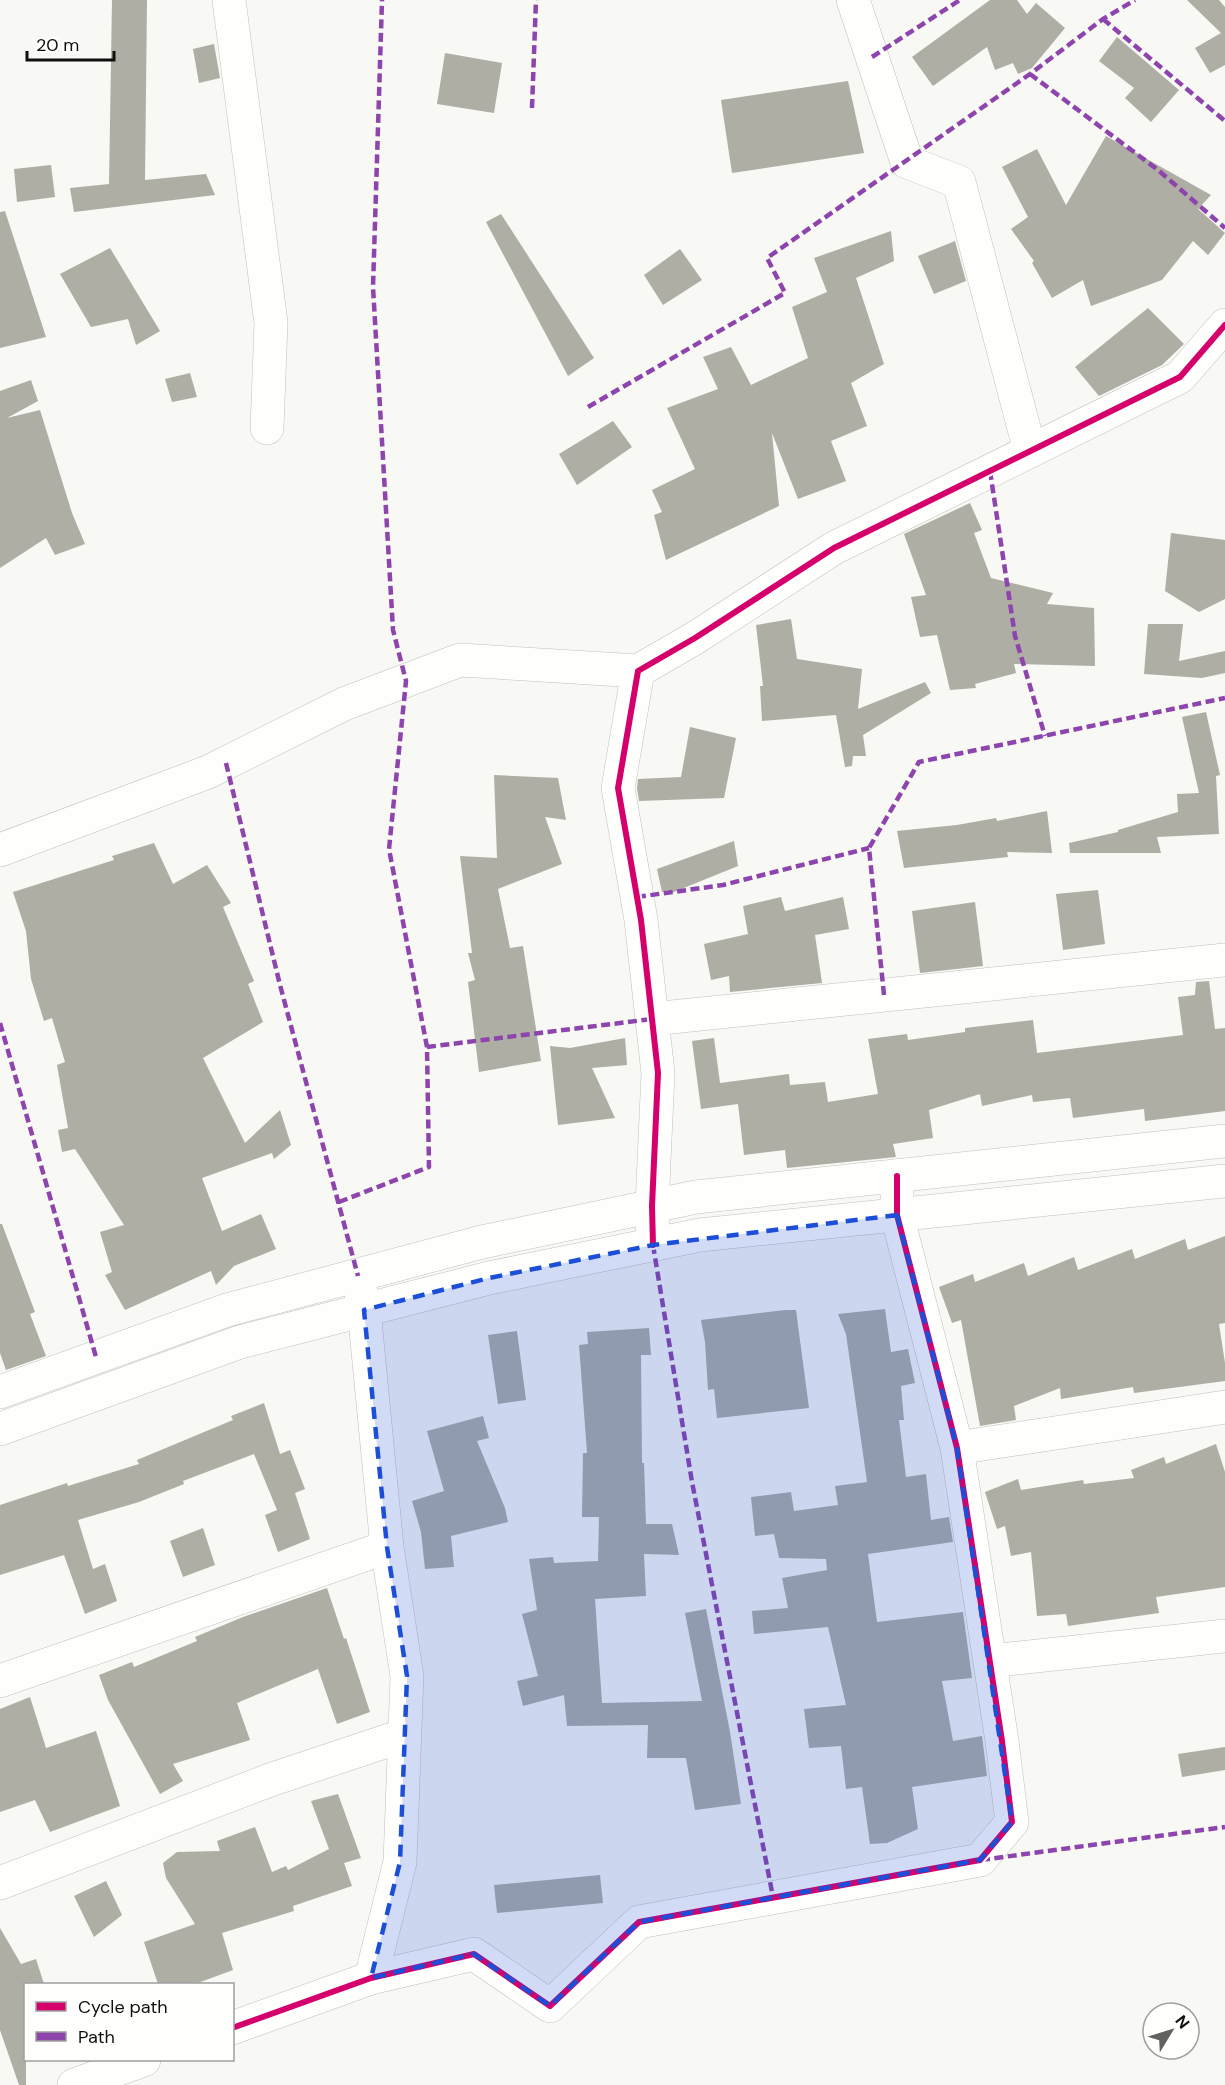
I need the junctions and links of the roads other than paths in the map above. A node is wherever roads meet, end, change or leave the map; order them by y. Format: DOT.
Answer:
graph roads {
  1 [pos="229,0"];
  2 [pos="853,0"];
  3 [pos="1225,325"];
  4 [pos="267,428"];
  5 [pos="1030,451"];
  6 [pos="638,671"];
  7 [pos="0,850"];
  8 [pos="1225,960"];
  9 [pos="652,1019"];
  10 [pos="1225,1141"];
  11 [pos="897,1176"];
  12 [pos="1225,1182"];
  13 [pos="652,1206"];
  14 [pos="897,1215"];
  15 [pos="653,1245"];
  16 [pos="358,1276"];
  17 [pos="364,1310"];
  18 [pos="0,1392"];
  19 [pos="1225,1407"];
  20 [pos="0,1429"];
  21 [pos="957,1448"];
  22 [pos="387,1547"];
  23 [pos="1225,1636"];
  24 [pos="990,1661"];
  25 [pos="0,1682"];
  26 [pos="405,1735"];
  27 [pos="0,1883"];
  28 [pos="371,1978"];
  29 [pos="234,2027"];
  30 [pos="141,2061"];
  31 [pos="74,2085"];
  1 -- 4 [label="street"];
  2 -- 5 [label="street"];
  3 -- 5 [label="street"];
  5 -- 6 [label="street"];
  6 -- 7 [label="street"];
  6 -- 9 [label="street"];
  8 -- 9 [label="street"];
  9 -- 13 [label="street"];
  10 -- 11 [label="street"];
  11 -- 13 [label="street"];
  11 -- 14 [label="street"];
  12 -- 14 [label="street"];
  13 -- 15 [label="street"];
  13 -- 16 [label="street"];
  14 -- 15 [label="street"];
  14 -- 21 [label="street"];
  15 -- 17 [label="street"];
  16 -- 17 [label="street"];
  16 -- 18 [label="street"];
  17 -- 20 [label="street"];
  17 -- 22 [label="street"];
  19 -- 21 [label="street"];
  21 -- 24 [label="street"];
  22 -- 25 [label="street"];
  22 -- 26 [label="street"];
  23 -- 24 [label="street"];
  24 -- 28 [label="street"];
  26 -- 27 [label="street"];
  26 -- 28 [label="street"];
  28 -- 29 [label="street"];
  30 -- 31 [label="street"];
}
